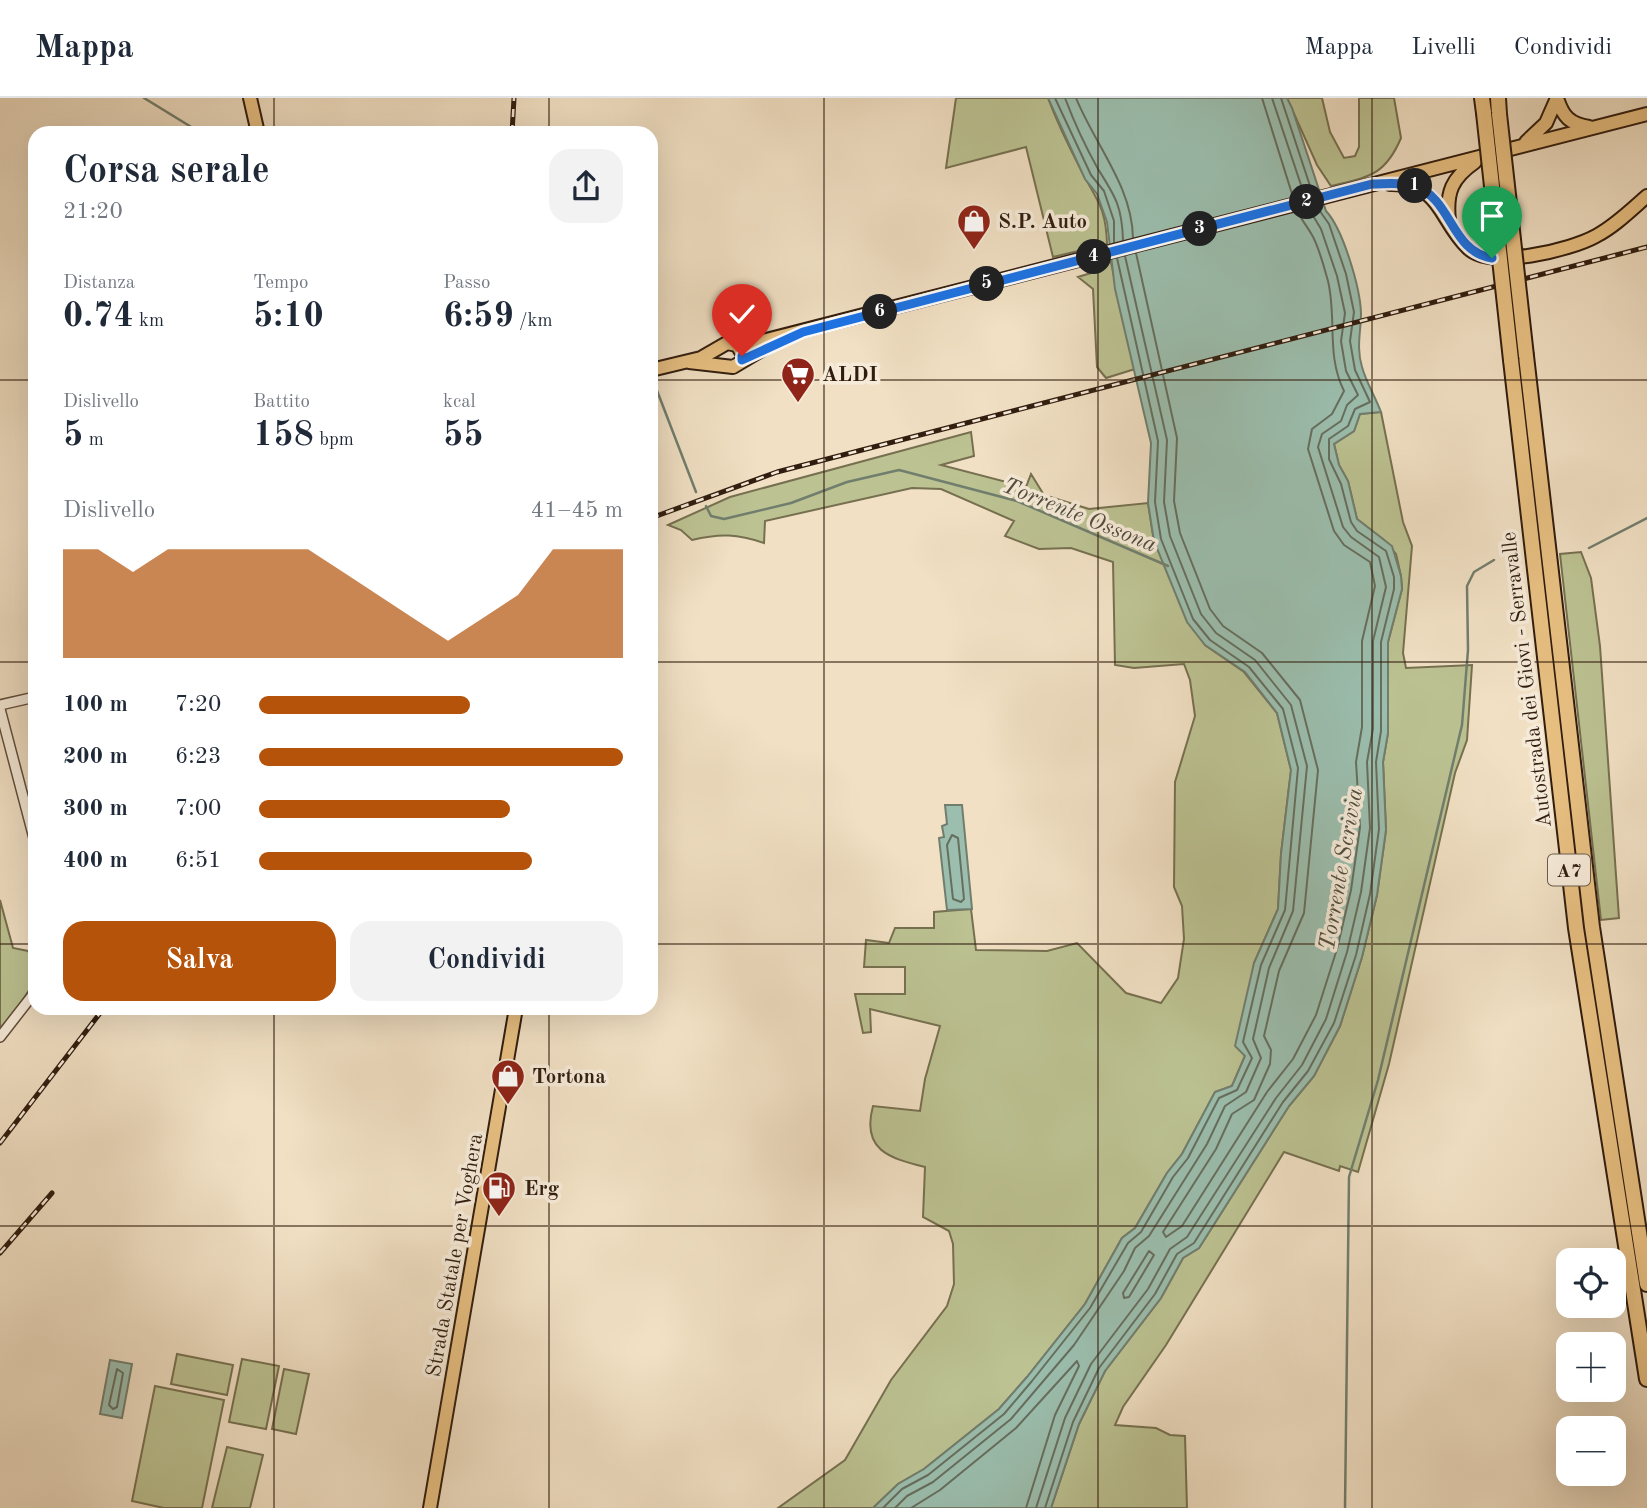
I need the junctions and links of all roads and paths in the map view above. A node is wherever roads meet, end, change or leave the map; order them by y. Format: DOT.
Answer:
graph roads {
  1 [pos="250,98"];
  2 [pos="1482,98"];
  3 [pos="1497,98"];
  4 [pos="1557,98"];
  5 [pos="1647,114"];
  6 [pos="256,126"];
  7 [pos="1597,128"];
  8 [pos="1553,138"];
  9 [pos="1520,147"];
  10 [pos="1482,157"];
  11 [pos="1372,184"];
  12 [pos="1645,199"];
  13 [pos="1450,220"];
  14 [pos="741,353"];
  15 [pos="719,357"];
  16 [pos="658,368"];
  17 [pos="28,699"];
  18 [pos="0,707"];
  19 [pos="28,815"];
  20 [pos="28,1001"];
  21 [pos="515,1015"];
  22 [pos="0,1037"];
  23 [pos="1647,1283"];
  24 [pos="1647,1379"];
  25 [pos="430,1508"];
  1 -- 6 [label="main road"];
  2 -- 24 [label="highway, Autostrada dei Giovi - Serravalle / A7, bridge"];
  3 -- 23 [label="highway, Autostrada dei Giovi - Serravalle / A7, bridge"];
  4 -- 7 [label="main road"];
  4 -- 8 [label="main road"];
  4 -- 9 [label="main road"];
  5 -- 7 [label="main road"];
  7 -- 8 [label="main road"];
  8 -- 9 [label="main road"];
  9 -- 10 [label="main road"];
  10 -- 11 [label="main road"];
  10 -- 13 [label="main road"];
  11 -- 13 [label="main road"];
  11 -- 14 [label="main road"];
  12 -- 13 [label="main road"];
  14 -- 15 [label="main road"];
  14 -- 15 [label="main road"];
  15 -- 16 [label="main road"];
  17 -- 18 [label="street"];
  18 -- 19 [label="street"];
  20 -- 22 [label="street"];
  21 -- 25 [label="main road, Strada Statale per Voghera"];
}
